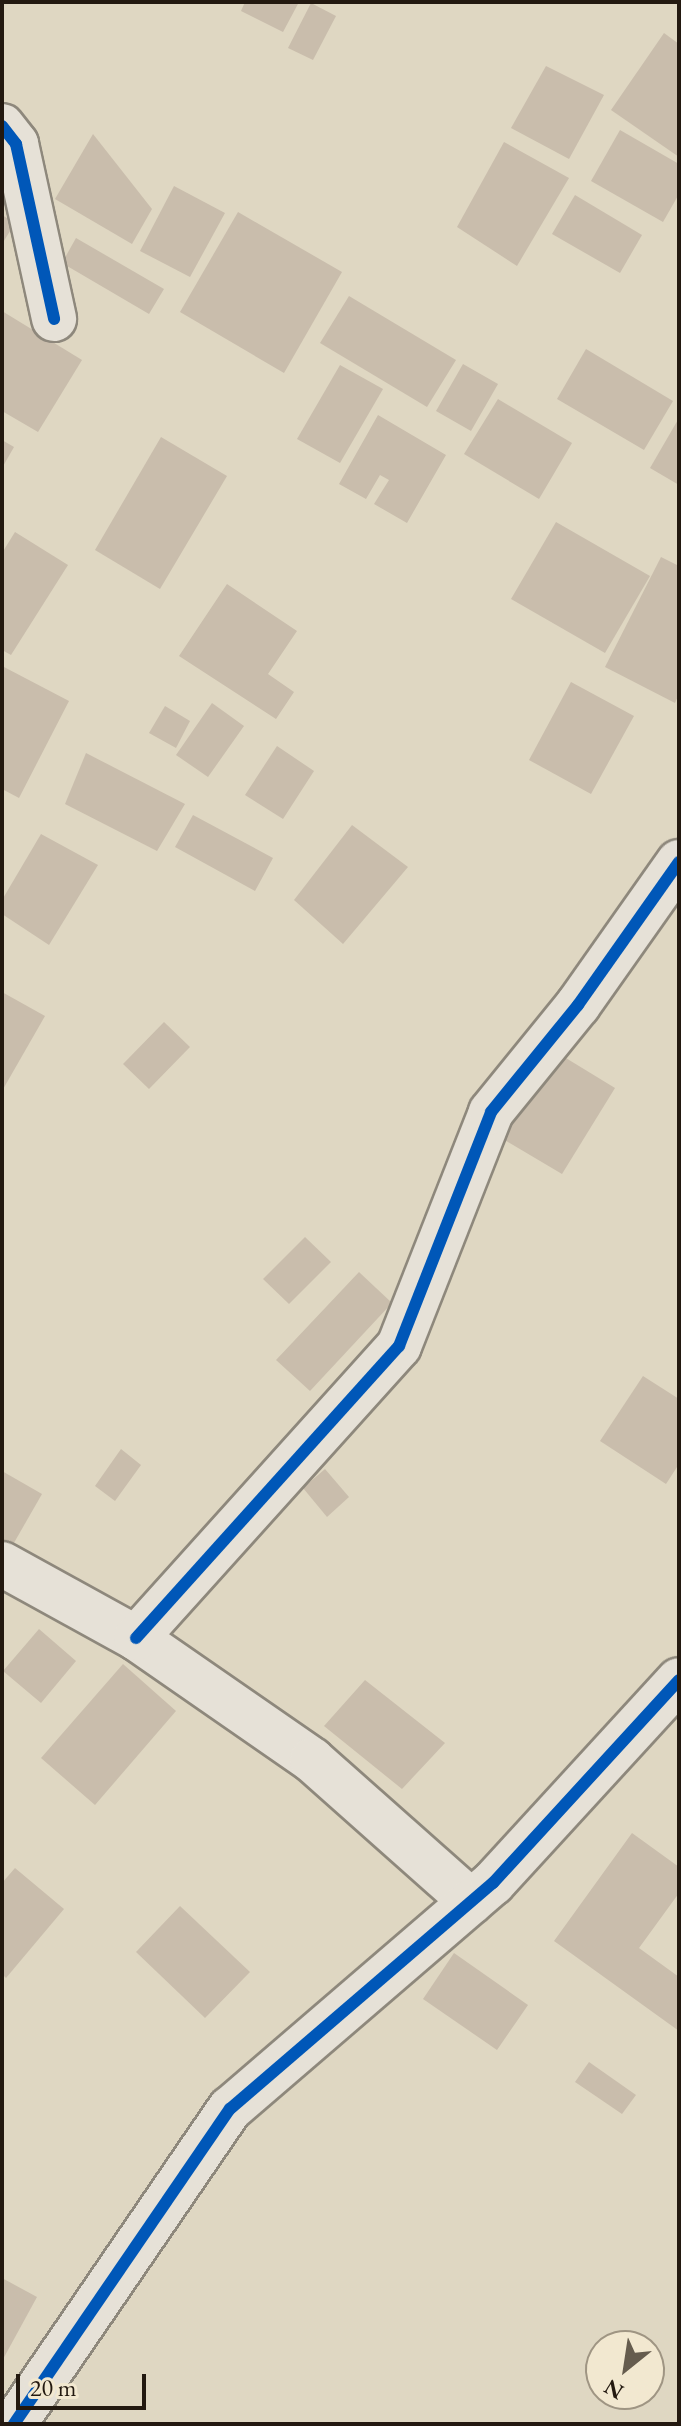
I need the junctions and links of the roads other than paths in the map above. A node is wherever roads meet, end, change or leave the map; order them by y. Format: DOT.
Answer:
graph roads {
  1 [pos="2,126"];
  2 [pos="54,319"];
  3 [pos="679,862"];
  4 [pos="2,1564"];
  5 [pos="136,1638"];
  6 [pos="679,1680"];
  7 [pos="471,1901"];
  8 [pos="14,2424"];
  1 -- 2 [label="street"];
  3 -- 5 [label="street"];
  4 -- 5 [label="street"];
  5 -- 7 [label="street"];
  6 -- 7 [label="street"];
  7 -- 8 [label="street"];
}
